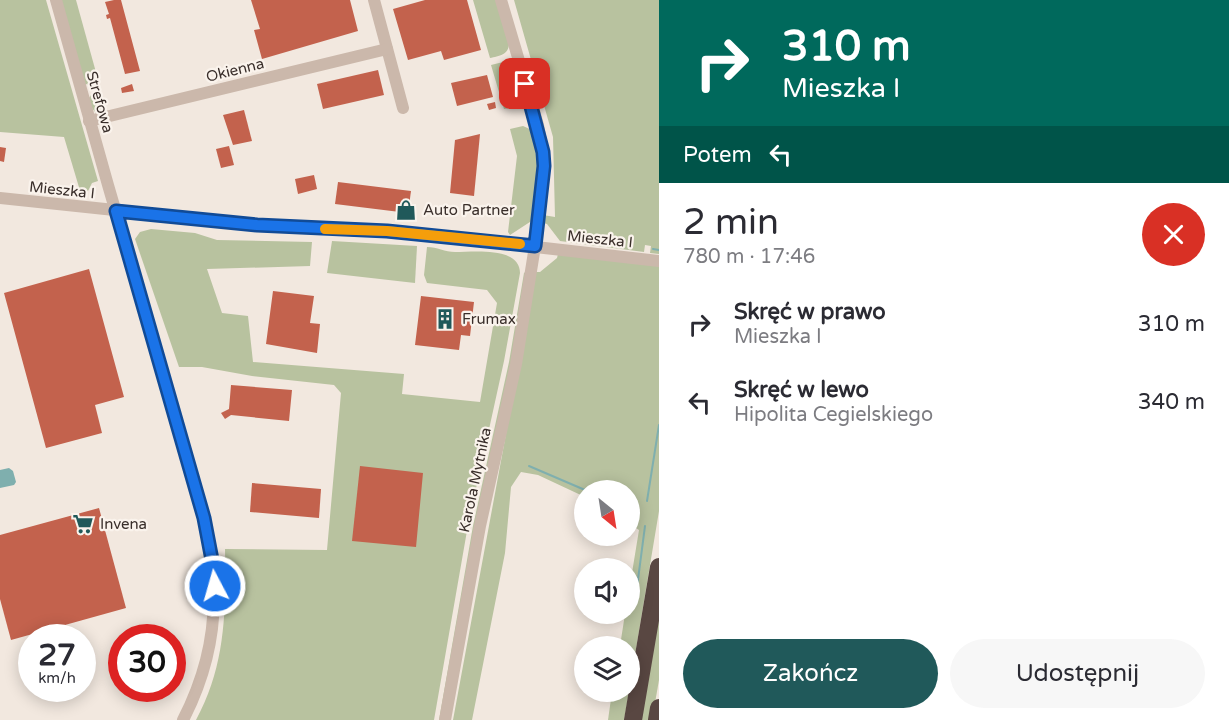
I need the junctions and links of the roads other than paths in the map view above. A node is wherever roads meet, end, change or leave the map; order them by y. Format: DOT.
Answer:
graph roads {
  1 [pos="56,0"];
  2 [pos="374,0"];
  3 [pos="501,0"];
  4 [pos="387,48"];
  5 [pos="403,108"];
  6 [pos="89,121"];
  7 [pos="0,198"];
  8 [pos="116,211"];
  9 [pos="535,246"];
  10 [pos="659,261"];
  11 [pos="659,567"];
  12 [pos="659,708"];
  13 [pos="183,720"];
  14 [pos="445,720"];
  15 [pos="633,720"];
  16 [pos="657,720"];
  1 -- 6 [label="street, Strefowa"];
  2 -- 4 [label="street"];
  3 -- 9 [label="street, Karola Mytnika"];
  4 -- 5 [label="street"];
  4 -- 6 [label="street, Okienna"];
  6 -- 8 [label="street, Strefowa"];
  7 -- 8 [label="street, Mieszka I"];
  8 -- 9 [label="street, Mieszka I"];
  8 -- 13 [label="street, Strefowa"];
  9 -- 10 [label="street, Mieszka I"];
  9 -- 14 [label="street, Karola Mytnika"];
  11 -- 15 [label="highway"];
  12 -- 16 [label="highway"];
}
